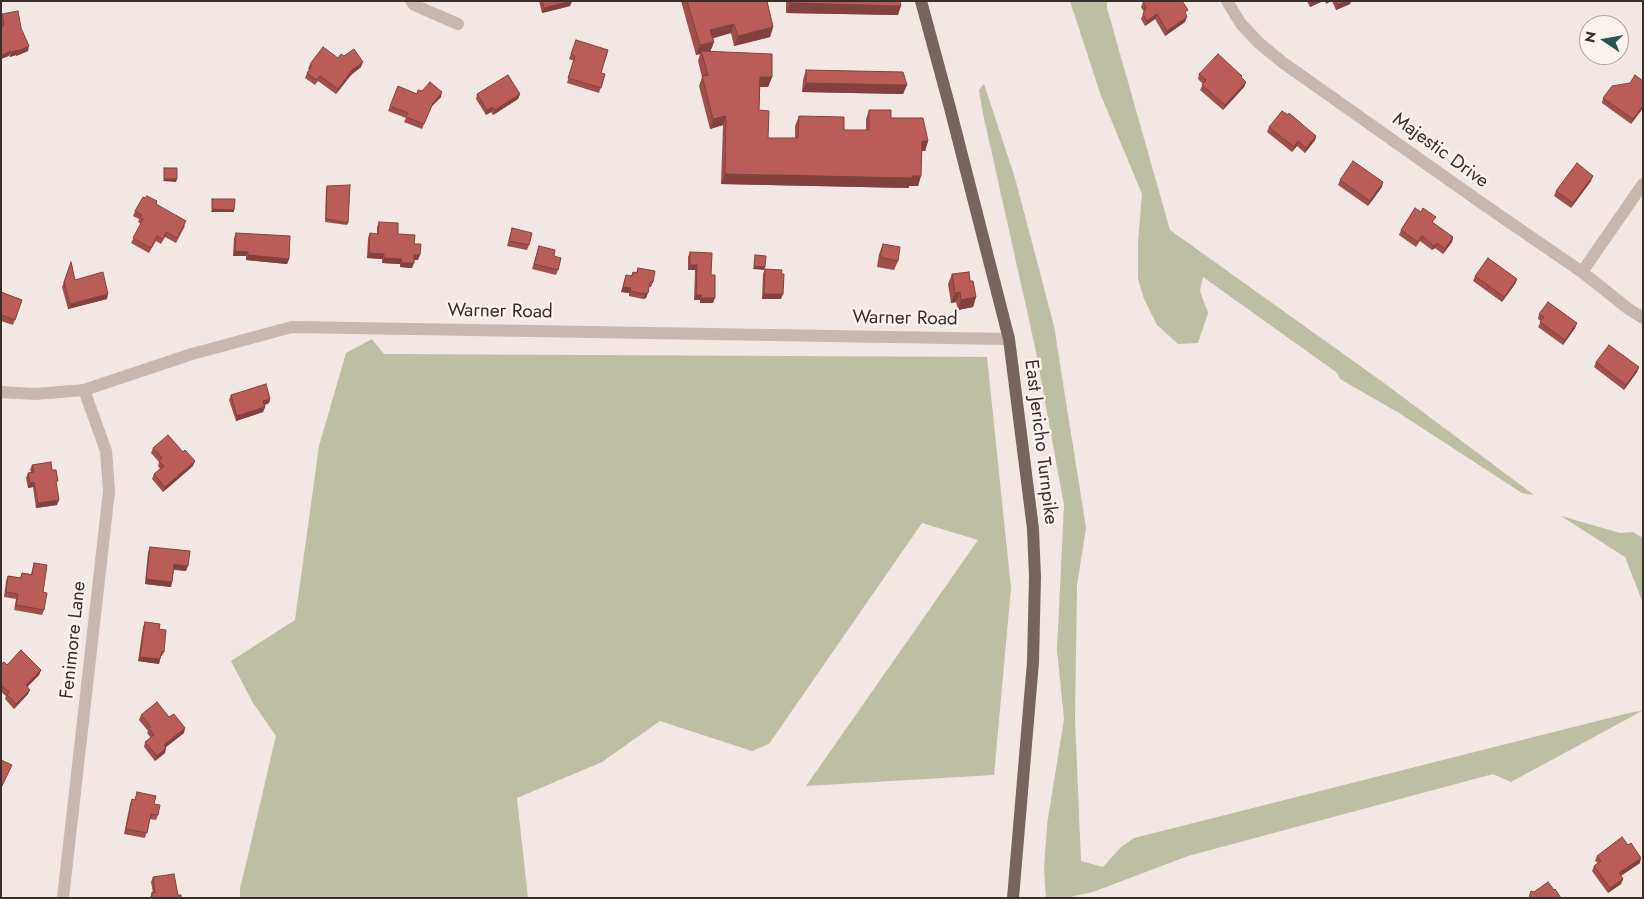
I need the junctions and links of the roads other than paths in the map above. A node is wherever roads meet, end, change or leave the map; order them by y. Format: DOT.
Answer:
graph roads {
  1 [pos="411,1"];
  2 [pos="921,1"];
  3 [pos="1227,1"];
  4 [pos="458,24"];
  5 [pos="1643,184"];
  6 [pos="1582,272"];
  7 [pos="1643,318"];
  8 [pos="1008,339"];
  9 [pos="84,390"];
  10 [pos="1,392"];
  11 [pos="63,898"];
  12 [pos="1013,898"];
  1 -- 4 [label="street"];
  2 -- 8 [label="main road, East Jericho Turnpike"];
  3 -- 6 [label="street, Majestic Drive"];
  5 -- 6 [label="street"];
  6 -- 7 [label="street, Majestic Drive"];
  8 -- 9 [label="street, Warner Road"];
  8 -- 12 [label="main road, East Jericho Turnpike"];
  9 -- 10 [label="street, Warner Road"];
  9 -- 11 [label="street, Fenimore Lane"];
}
